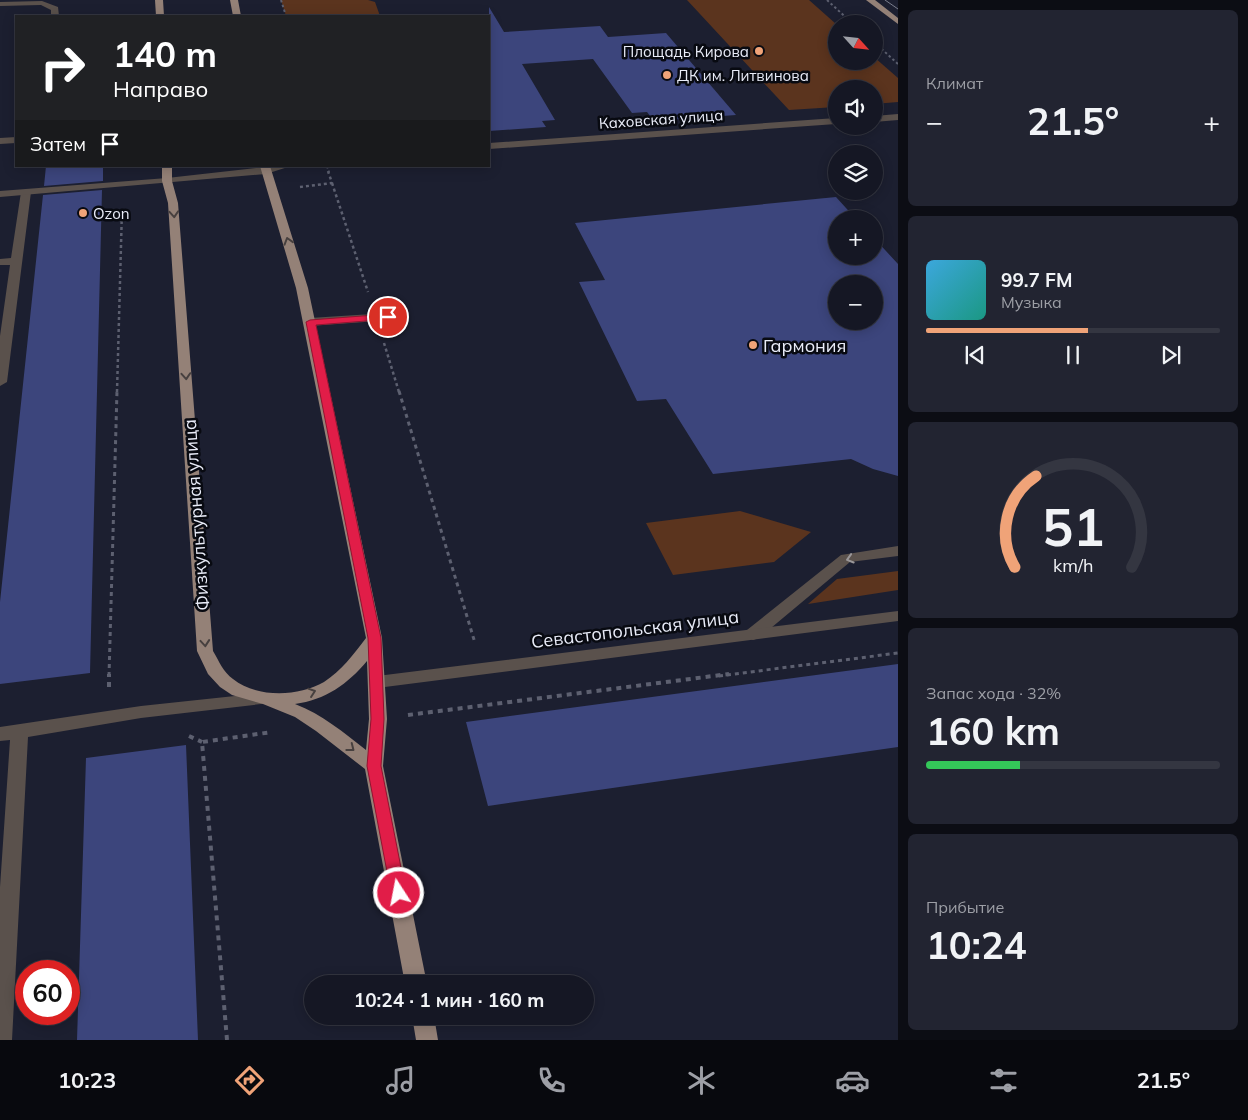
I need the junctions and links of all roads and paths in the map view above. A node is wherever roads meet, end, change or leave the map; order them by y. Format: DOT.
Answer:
graph roads {
  1 [pos="159,0"];
  2 [pos="234,0"];
  3 [pos="281,0"];
  4 [pos="827,0"];
  5 [pos="870,0"];
  6 [pos="0,4"];
  7 [pos="55,15"];
  8 [pos="160,15"];
  9 [pos="237,15"];
  10 [pos="286,15"];
  11 [pos="843,15"];
  12 [pos="898,22"];
  13 [pos="883,50"];
  14 [pos="898,64"];
  15 [pos="898,117"];
  16 [pos="883,118"];
  17 [pos="828,123"];
  18 [pos="15,140"];
  19 [pos="0,141"];
  20 [pos="490,146"];
  21 [pos="167,167"];
  22 [pos="279,167"];
  23 [pos="327,167"];
  24 [pos="265,169"];
  25 [pos="167,181"];
  26 [pos="332,183"];
  27 [pos="272,190"];
  28 [pos="26,192"];
  29 [pos="0,194"];
  30 [pos="173,203"];
  31 [pos="17,261"];
  32 [pos="0,262"];
  33 [pos="382,317"];
  34 [pos="310,322"];
  35 [pos="0,382"];
  36 [pos="898,551"];
  37 [pos="898,616"];
  38 [pos="752,634"];
  39 [pos="374,638"];
  40 [pos="898,653"];
  41 [pos="483,668"];
  42 [pos="377,682"];
  43 [pos="264,699"];
  44 [pos="141,712"];
  45 [pos="378,719"];
  46 [pos="322,726"];
  47 [pos="19,732"];
  48 [pos="0,734"];
  49 [pos="202,742"];
  50 [pos="374,766"];
  51 [pos="5,901"];
  52 [pos="414,975"];
  53 [pos="424,1025"];
  54 [pos="1,1040"];
  55 [pos="227,1040"];
  56 [pos="427,1040"];
  1 -- 8 [label="main road"];
  2 -- 9 [label="main road"];
  3 -- 10 [label="path"];
  4 -- 11 [label="path"];
  5 -- 12 [label="main road"];
  6 -- 7 [label="street"];
  13 -- 14 [label="path"];
  15 -- 16 [label="street"];
  17 -- 20 [label="street, Каховская улица"];
  18 -- 19 [label="street"];
  21 -- 25 [label="main road, Физкультурная улица"];
  22 -- 24 [label="street"];
  23 -- 26 [label="path"];
  24 -- 25 [label="street"];
  24 -- 27 [label="main road"];
  25 -- 28 [label="street"];
  25 -- 30 [label="main road, Физкультурная улица"];
  26 -- 27 [label="path"];
  26 -- 33 [label="path"];
  34 -- 27 [label="main road, one-way"];
  28 -- 29 [label="street"];
  28 -- 31 [label="street"];
  30 -- 43 [label="main road, Физкультурная улица, one-way"];
  30 -- 44 [label="path"];
  31 -- 32 [label="street"];
  31 -- 35 [label="street"];
  33 -- 34 [label="street"];
  33 -- 41 [label="path"];
  34 -- 39 [label="main road"];
  36 -- 38 [label="street, one-way"];
  37 -- 38 [label="street, Севастопольская улица"];
  38 -- 41 [label="street, Севастопольская улица"];
  39 -- 42 [label="main road"];
  43 -- 39 [label="main road, Физкультурная улица, one-way"];
  40 -- 45 [label="path"];
  41 -- 42 [label="street, Севастопольская улица"];
  42 -- 45 [label="main road"];
  43 -- 44 [label="street"];
  43 -- 46 [label="main road"];
  44 -- 47 [label="street"];
  44 -- 49 [label="path"];
  45 -- 50 [label="main road"];
  46 -- 49 [label="path"];
  46 -- 50 [label="main road, one-way"];
  47 -- 48 [label="street"];
  47 -- 51 [label="street"];
  49 -- 55 [label="path"];
  50 -- 52 [label="main road"];
  51 -- 54 [label="street"];
  53 -- 56 [label="main road"];
}
